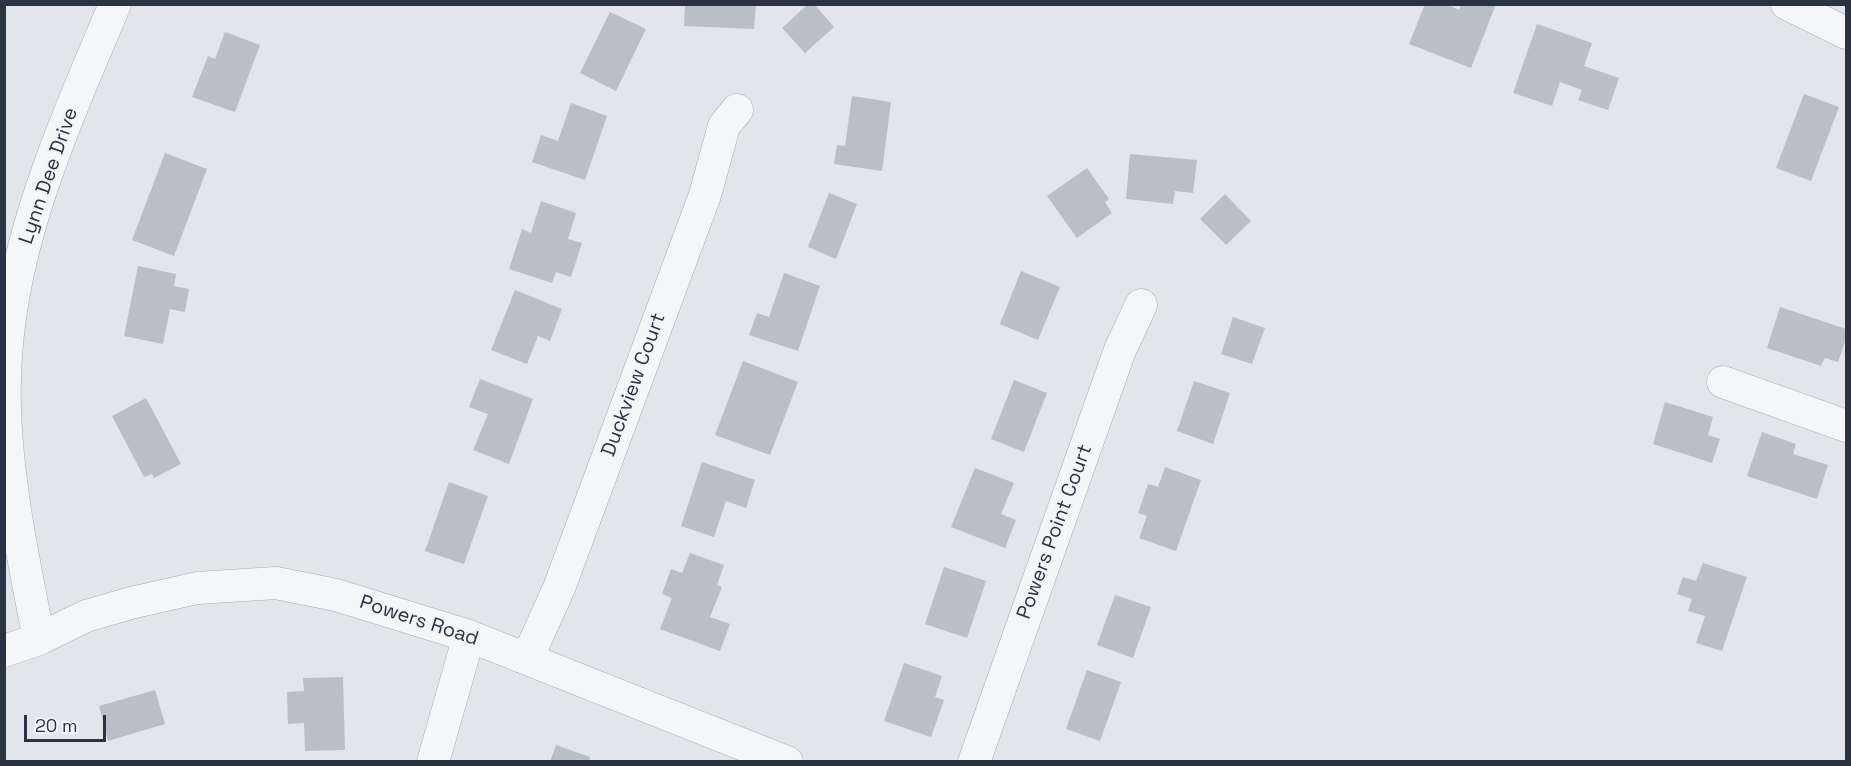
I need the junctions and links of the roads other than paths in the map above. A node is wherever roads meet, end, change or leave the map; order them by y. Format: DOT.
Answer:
graph roads {
  1 [pos="115,4"];
  2 [pos="1787,4"];
  3 [pos="1846,33"];
  4 [pos="737,110"];
  5 [pos="1141,305"];
  6 [pos="1723,382"];
  7 [pos="1846,426"];
  8 [pos="469,636"];
  9 [pos="39,639"];
  10 [pos="4,651"];
  11 [pos="527,659"];
  12 [pos="433,762"];
  13 [pos="787,762"];
  14 [pos="974,762"];
  1 -- 9 [label="street, Lynn Dee Drive"];
  2 -- 3 [label="street"];
  4 -- 11 [label="street, Duckview Court"];
  5 -- 14 [label="street, Powers Point Court"];
  6 -- 7 [label="street"];
  8 -- 9 [label="street, Powers Road"];
  8 -- 11 [label="street, Powers Road"];
  8 -- 12 [label="street"];
  9 -- 10 [label="street"];
  11 -- 13 [label="street, Powers Road"];
}
